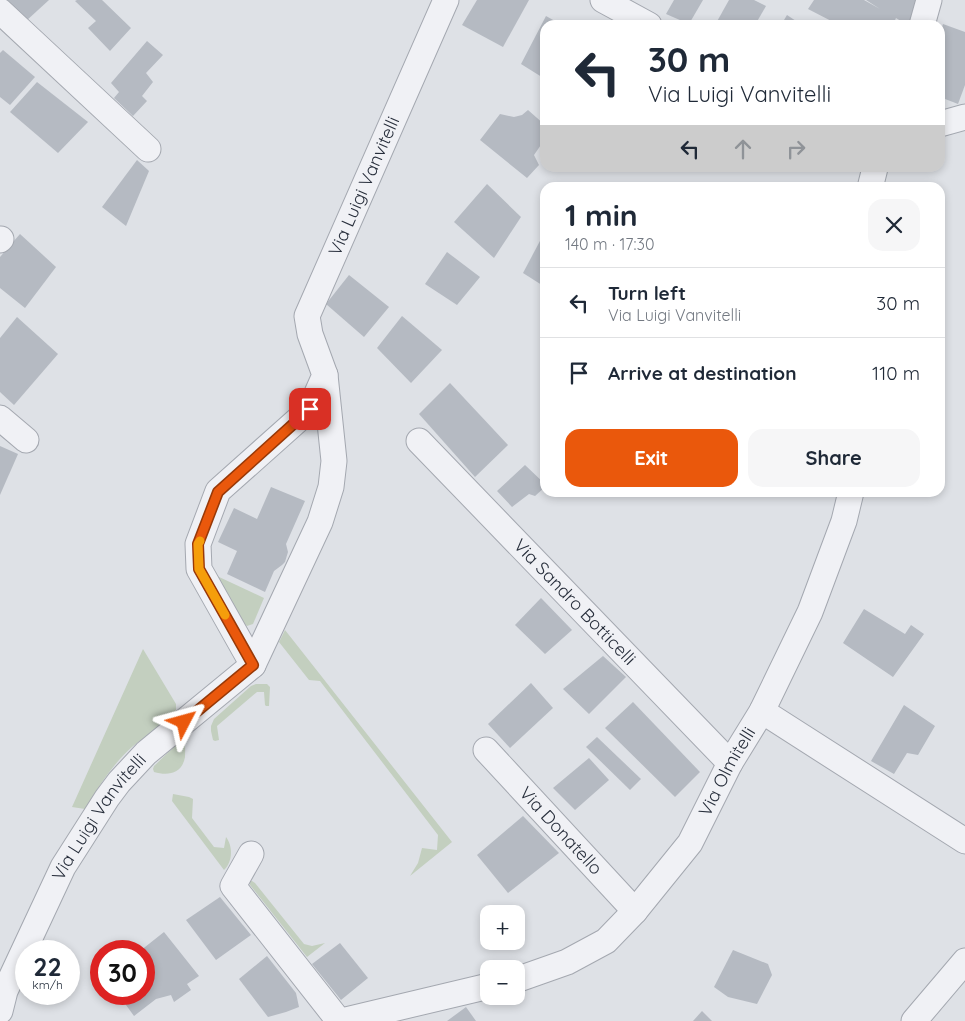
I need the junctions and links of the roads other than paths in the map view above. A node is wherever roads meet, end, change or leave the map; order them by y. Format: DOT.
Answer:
graph roads {
  1 [pos="446,0"];
  2 [pos="603,0"];
  3 [pos="929,0"];
  4 [pos="0,11"];
  5 [pos="640,20"];
  6 [pos="923,20"];
  7 [pos="965,116"];
  8 [pos="945,122"];
  9 [pos="148,149"];
  10 [pos="325,375"];
  11 [pos="0,418"];
  12 [pos="26,440"];
  13 [pos="418,441"];
  14 [pos="850,497"];
  15 [pos="253,665"];
  16 [pos="762,711"];
  17 [pos="486,750"];
  18 [pos="730,763"];
  19 [pos="965,841"];
  20 [pos="251,854"];
  21 [pos="636,911"];
  22 [pos="965,961"];
  23 [pos="525,977"];
  24 [pos="480,988"];
  25 [pos="0,1010"];
  26 [pos="341,1021"];
  27 [pos="914,1021"];
  1 -- 10 [label="street, Via Luigi Vanvitelli"];
  2 -- 5 [label="street"];
  3 -- 6 [label="street"];
  4 -- 9 [label="street"];
  7 -- 8 [label="street"];
  10 -- 15 [label="street, Via Luigi Vanvitelli"];
  10 -- 15 [label="street"];
  11 -- 12 [label="street"];
  13 -- 18 [label="street, Via Sandro Botticelli"];
  14 -- 16 [label="street, Via Olmitelli"];
  15 -- 25 [label="street, Via Luigi Vanvitelli"];
  16 -- 18 [label="street, Via Olmitelli"];
  16 -- 19 [label="street"];
  17 -- 21 [label="street, Via Donatello"];
  18 -- 21 [label="street, Via Olmitelli"];
  20 -- 26 [label="street"];
  21 -- 23 [label="street, Via Olmitelli"];
  22 -- 27 [label="street"];
  24 -- 26 [label="street"];
}
